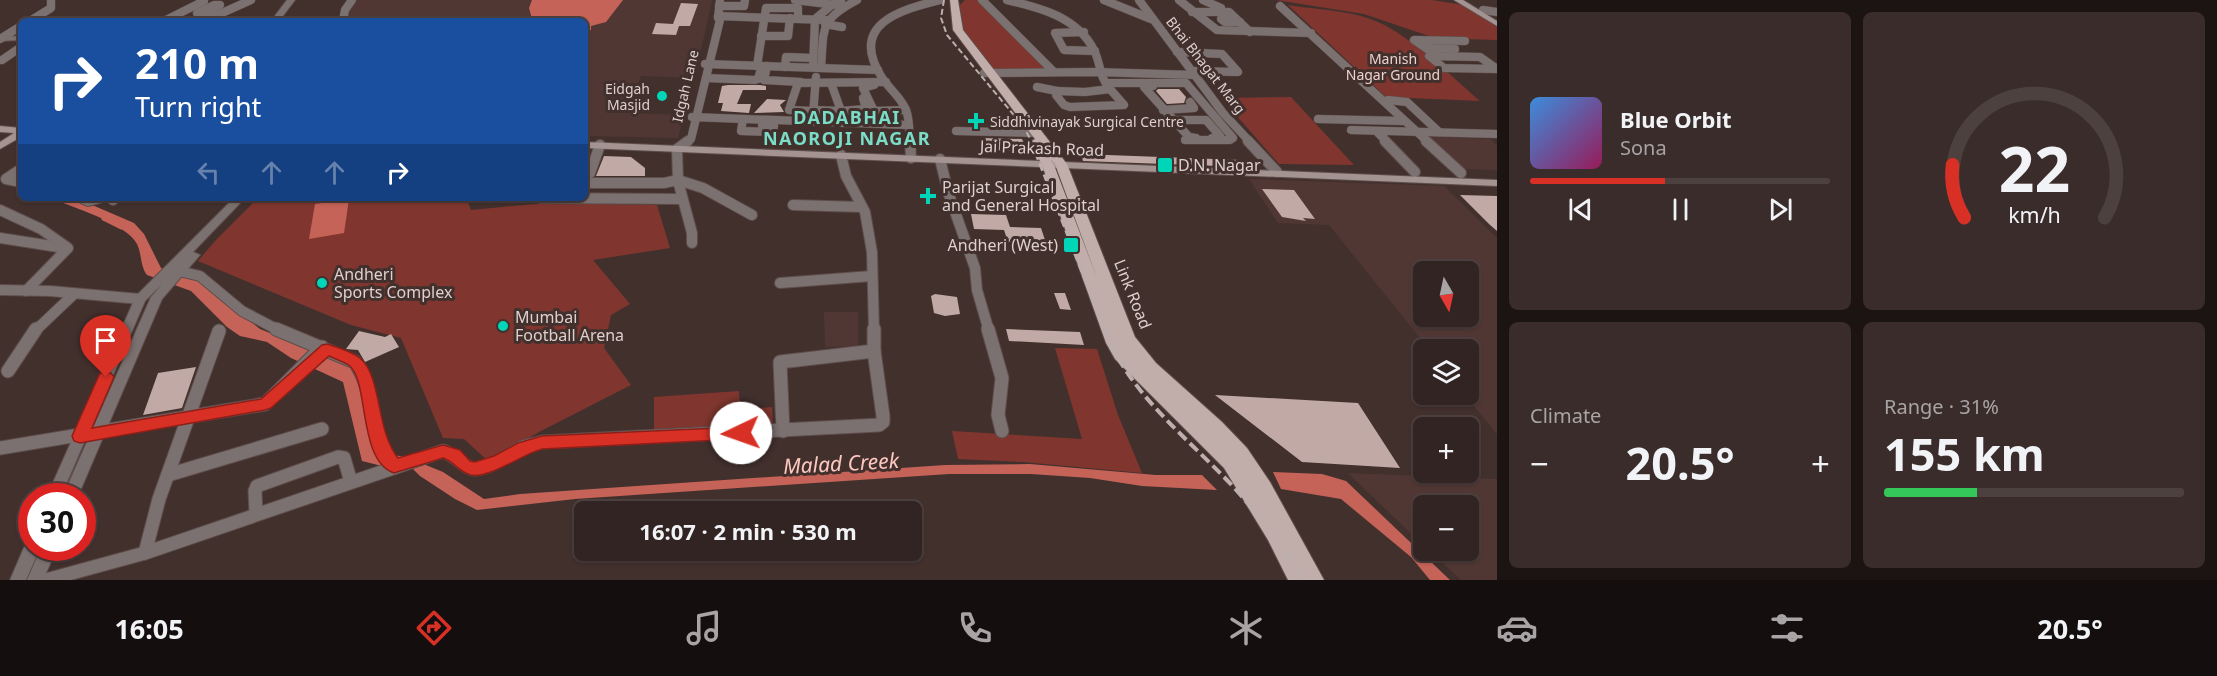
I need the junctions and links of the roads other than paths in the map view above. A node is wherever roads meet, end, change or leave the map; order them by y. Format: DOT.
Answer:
graph roads {
  1 [pos="51,0"];
  2 [pos="207,0"];
  3 [pos="251,0"];
  4 [pos="291,0"];
  5 [pos="352,0"];
  6 [pos="745,0"];
  7 [pos="795,0"];
  8 [pos="857,0"];
  9 [pos="940,0"];
  10 [pos="948,0"];
  11 [pos="954,0"];
  12 [pos="982,0"];
  13 [pos="1007,0"];
  14 [pos="1104,0"];
  15 [pos="1115,0"];
  16 [pos="1179,0"];
  17 [pos="1187,0"];
  18 [pos="1203,0"];
  19 [pos="1458,0"];
  20 [pos="1465,0"];
  21 [pos="719,3"];
  22 [pos="843,3"];
  23 [pos="833,4"];
  24 [pos="1135,4"];
  25 [pos="194,6"];
  26 [pos="1280,6"];
  27 [pos="1483,10"];
  28 [pos="1195,11"];
  29 [pos="223,12"];
  30 [pos="1497,12"];
  31 [pos="1141,15"];
  32 [pos="764,16"];
  33 [pos="718,17"];
  34 [pos="35,18"];
  35 [pos="170,18"];
  36 [pos="210,18"];
  37 [pos="277,18"];
  38 [pos="344,18"];
  39 [pos="794,18"];
  40 [pos="1497,18"];
  41 [pos="815,19"];
  42 [pos="1154,21"];
  43 [pos="825,22"];
  44 [pos="1497,24"];
  45 [pos="1303,26"];
  46 [pos="842,27"];
  47 [pos="18,28"];
  48 [pos="1250,29"];
  49 [pos="1083,32"];
  50 [pos="1311,33"];
  51 [pos="763,36"];
  52 [pos="1,40"];
  53 [pos="18,43"];
  54 [pos="18,46"];
  55 [pos="813,46"];
  56 [pos="824,46"];
  57 [pos="1424,48"];
  58 [pos="1455,49"];
  59 [pos="1178,50"];
  60 [pos="1220,50"];
  61 [pos="1095,51"];
  62 [pos="822,56"];
  63 [pos="1485,56"];
  64 [pos="813,57"];
  65 [pos="2,60"];
  66 [pos="1181,62"];
  67 [pos="727,67"];
  68 [pos="760,67"];
  69 [pos="785,67"];
  70 [pos="1497,67"];
  71 [pos="815,68"];
  72 [pos="878,69"];
  73 [pos="1054,72"];
  74 [pos="708,73"];
  75 [pos="988,73"];
  76 [pos="1193,76"];
  77 [pos="1104,80"];
  78 [pos="816,82"];
  79 [pos="831,83"];
  80 [pos="858,83"];
  81 [pos="1037,87"];
  82 [pos="1057,91"];
  83 [pos="1186,91"];
  84 [pos="894,97"];
  85 [pos="1388,100"];
  86 [pos="1190,102"];
  87 [pos="813,111"];
  88 [pos="841,111"];
  89 [pos="1218,113"];
  90 [pos="1166,114"];
  91 [pos="694,117"];
  92 [pos="1318,119"];
  93 [pos="1341,120"];
  94 [pos="812,121"];
  95 [pos="843,123"];
  96 [pos="907,125"];
  97 [pos="0,129"];
  98 [pos="1410,129"];
  99 [pos="956,131"];
  100 [pos="18,132"];
  101 [pos="1439,132"];
  102 [pos="1034,133"];
  103 [pos="1493,134"];
  104 [pos="0,139"];
  105 [pos="588,139"];
  106 [pos="1185,140"];
  107 [pos="1497,140"];
  108 [pos="18,141"];
  109 [pos="688,142"];
  110 [pos="588,144"];
  111 [pos="600,145"];
  112 [pos="0,146"];
  113 [pos="677,149"];
  114 [pos="0,153"];
  115 [pos="910,154"];
  116 [pos="841,155"];
  117 [pos="940,159"];
  118 [pos="1052,160"];
  119 [pos="1268,165"];
  120 [pos="18,171"];
  121 [pos="1415,172"];
  122 [pos="590,173"];
  123 [pos="1461,173"];
  124 [pos="1497,175"];
  125 [pos="678,180"];
  126 [pos="18,182"];
  127 [pos="588,183"];
  128 [pos="1497,183"];
  129 [pos="588,198"];
  130 [pos="682,199"];
  131 [pos="237,201"];
  132 [pos="246,201"];
  133 [pos="793,205"];
  134 [pos="862,207"];
  135 [pos="0,210"];
  136 [pos="752,215"];
  137 [pos="0,238"];
  138 [pos="692,243"];
  139 [pos="64,251"];
  140 [pos="174,273"];
  141 [pos="872,276"];
  142 [pos="780,283"];
  143 [pos="0,290"];
  144 [pos="26,291"];
  145 [pos="74,294"];
  146 [pos="140,299"];
  147 [pos="219,331"];
  148 [pos="323,350"];
  149 [pos="874,351"];
  150 [pos="8,371"];
  151 [pos="188,418"];
  152 [pos="322,429"];
  153 [pos="783,431"];
  154 [pos="1002,431"];
  155 [pos="98,433"];
  156 [pos="80,436"];
  157 [pos="0,448"];
  158 [pos="394,466"];
  159 [pos="168,475"];
  160 [pos="351,482"];
  161 [pos="60,483"];
  162 [pos="77,483"];
  163 [pos="256,514"];
  164 [pos="145,553"];
  165 [pos="26,561"];
  166 [pos="43,561"];
  167 [pos="18,580"];
  168 [pos="35,580"];
  169 [pos="46,580"];
  170 [pos="1299,580"];
  171 [pos="1313,580"];
  1 -- 34 [label="street"];
  2 -- 25 [label="street"];
  3 -- 29 [label="street"];
  4 -- 37 [label="street"];
  5 -- 38 [label="street"];
  6 -- 21 [label="street"];
  7 -- 23 [label="street"];
  8 -- 22 [label="street"];
  9 -- 72 [label="street"];
  10 -- 75 [label="main road, Link Road"];
  11 -- 75 [label="main road, Link Road"];
  12 -- 73 [label="street"];
  13 -- 49 [label="street"];
  14 -- 24 [label="street"];
  15 -- 24 [label="street"];
  16 -- 28 [label="street"];
  17 -- 28 [label="street"];
  18 -- 28 [label="street"];
  19 -- 44 [label="main road"];
  20 -- 27 [label="main road"];
  21 -- 33 [label="street, Idgah Lane"];
  22 -- 23 [label="street"];
  22 -- 43 [label="street"];
  23 -- 41 [label="street"];
  24 -- 31 [label="street"];
  24 -- 42 [label="street, Bhai Bhagat Marg"];
  25 -- 29 [label="street"];
  25 -- 35 [label="street"];
  26 -- 45 [label="street"];
  27 -- 30 [label="street"];
  27 -- 40 [label="main road"];
  28 -- 48 [label="street"];
  28 -- 48 [label="street"];
  29 -- 36 [label="street"];
  31 -- 42 [label="street"];
  31 -- 66 [label="street"];
  32 -- 33 [label="street"];
  32 -- 39 [label="street"];
  32 -- 39 [label="street"];
  32 -- 51 [label="street"];
  33 -- 74 [label="street, Idgah Lane"];
  39 -- 41 [label="street"];
  39 -- 51 [label="street"];
  39 -- 51 [label="street"];
  41 -- 43 [label="street"];
  41 -- 55 [label="street"];
  42 -- 59 [label="street, Bhai Bhagat Marg"];
  43 -- 46 [label="street"];
  43 -- 56 [label="street"];
  45 -- 48 [label="street"];
  45 -- 50 [label="street"];
  47 -- 52 [label="street"];
  48 -- 50 [label="street"];
  49 -- 61 [label="street"];
  49 -- 61 [label="street"];
  50 -- 98 [label="street"];
  51 -- 68 [label="street"];
  52 -- 53 [label="street"];
  54 -- 65 [label="street"];
  55 -- 56 [label="street"];
  55 -- 64 [label="street"];
  56 -- 62 [label="street"];
  57 -- 58 [label="street"];
  57 -- 63 [label="street"];
  57 -- 63 [label="street"];
  59 -- 60 [label="street"];
  59 -- 66 [label="street, Bhai Bhagat Marg"];
  59 -- 76 [label="street"];
  61 -- 77 [label="street"];
  62 -- 64 [label="street"];
  62 -- 71 [label="street"];
  63 -- 70 [label="street"];
  64 -- 69 [label="street"];
  64 -- 71 [label="street"];
  66 -- 76 [label="street, Bhai Bhagat Marg"];
  67 -- 74 [label="street"];
  68 -- 69 [label="street"];
  68 -- 71 [label="street"];
  68 -- 74 [label="street"];
  68 -- 74 [label="street"];
  69 -- 71 [label="street"];
  70 -- 70 [label="street"];
  71 -- 72 [label="street"];
  71 -- 78 [label="street"];
  72 -- 84 [label="street"];
  73 -- 75 [label="street"];
  73 -- 77 [label="street"];
  74 -- 91 [label="street, Idgah Lane"];
  75 -- 102 [label="main road, Link Road"];
  76 -- 77 [label="street"];
  76 -- 89 [label="street, Bhai Bhagat Marg"];
  77 -- 82 [label="street"];
  77 -- 82 [label="street"];
  77 -- 89 [label="street"];
  78 -- 79 [label="street"];
  78 -- 87 [label="street"];
  78 -- 87 [label="street"];
  79 -- 80 [label="street"];
  79 -- 88 [label="street"];
  80 -- 84 [label="street"];
  80 -- 88 [label="street"];
  81 -- 82 [label="street"];
  83 -- 90 [label="street"];
  84 -- 96 [label="street"];
  85 -- 101 [label="street"];
  86 -- 90 [label="street"];
  87 -- 88 [label="street"];
  87 -- 94 [label="street"];
  88 -- 95 [label="street"];
  89 -- 90 [label="street"];
  89 -- 106 [label="street"];
  89 -- 119 [label="street"];
  90 -- 90 [label="street"];
  91 -- 94 [label="street"];
  91 -- 109 [label="street, Idgah Lane"];
  92 -- 93 [label="street"];
  93 -- 98 [label="street"];
  93 -- 98 [label="street"];
  94 -- 95 [label="street"];
  95 -- 96 [label="street"];
  96 -- 115 [label="street"];
  97 -- 100 [label="main road"];
  98 -- 101 [label="street"];
  98 -- 121 [label="street"];
  98 -- 123 [label="street"];
  99 -- 102 [label="street"];
  101 -- 103 [label="street"];
  102 -- 118 [label="main road, Link Road"];
  103 -- 107 [label="street"];
  104 -- 108 [label="main road"];
  105 -- 109 [label="main road, Jai Prakash Road"];
  108 -- 112 [label="main road"];
  108 -- 114 [label="main road"];
  109 -- 113 [label="street"];
  109 -- 115 [label="main road, Jai Prakash Road"];
  110 -- 111 [label="main road, Jai Prakash Road"];
  111 -- 113 [label="main road, Jai Prakash Road"];
  111 -- 122 [label="street"];
  113 -- 116 [label="main road, Jai Prakash Road"];
  113 -- 125 [label="street"];
  115 -- 116 [label="main road, Jai Prakash Road"];
  115 -- 117 [label="main road, Jai Prakash Road"];
  115 -- 118 [label="main road, Jai Prakash Road"];
  116 -- 134 [label="street"];
  117 -- 118 [label="main road, Jai Prakash Road"];
  117 -- 154 [label="street"];
  118 -- 119 [label="main road, Jai Prakash Road"];
  118 -- 170 [label="main road, Link Road"];
  118 -- 171 [label="main road, Link Road"];
  119 -- 121 [label="main road, Jai Prakash Road"];
  119 -- 128 [label="main road, Jai Prakash Road"];
  120 -- 126 [label="street"];
  121 -- 123 [label="main road, Jai Prakash Road"];
  123 -- 124 [label="main road, Jai Prakash Road"];
  125 -- 127 [label="street"];
  125 -- 130 [label="street"];
  125 -- 136 [label="street"];
  129 -- 130 [label="street"];
  130 -- 138 [label="street"];
  131 -- 140 [label="street"];
  132 -- 140 [label="street"];
  133 -- 134 [label="street"];
  134 -- 141 [label="street"];
  135 -- 139 [label="street"];
  137 -- 139 [label="street"];
  139 -- 144 [label="street"];
  140 -- 146 [label="street"];
  140 -- 148 [label="street"];
  140 -- 155 [label="street"];
  141 -- 142 [label="street"];
  141 -- 149 [label="street"];
  143 -- 144 [label="street"];
  144 -- 145 [label="street"];
  145 -- 146 [label="street"];
  145 -- 150 [label="street"];
  146 -- 156 [label="street"];
  147 -- 151 [label="street"];
  148 -- 151 [label="street"];
  148 -- 158 [label="street"];
  149 -- 153 [label="street"];
  149 -- 153 [label="street"];
  151 -- 155 [label="street"];
  151 -- 159 [label="street"];
  152 -- 159 [label="street"];
  153 -- 158 [label="street"];
  155 -- 156 [label="street"];
  155 -- 162 [label="street"];
  156 -- 157 [label="street"];
  156 -- 161 [label="street"];
  158 -- 160 [label="street"];
  159 -- 164 [label="street"];
  160 -- 163 [label="street"];
  160 -- 163 [label="street"];
  163 -- 164 [label="street"];
  164 -- 169 [label="street"];
  165 -- 167 [label="street"];
  166 -- 168 [label="street"];
}
